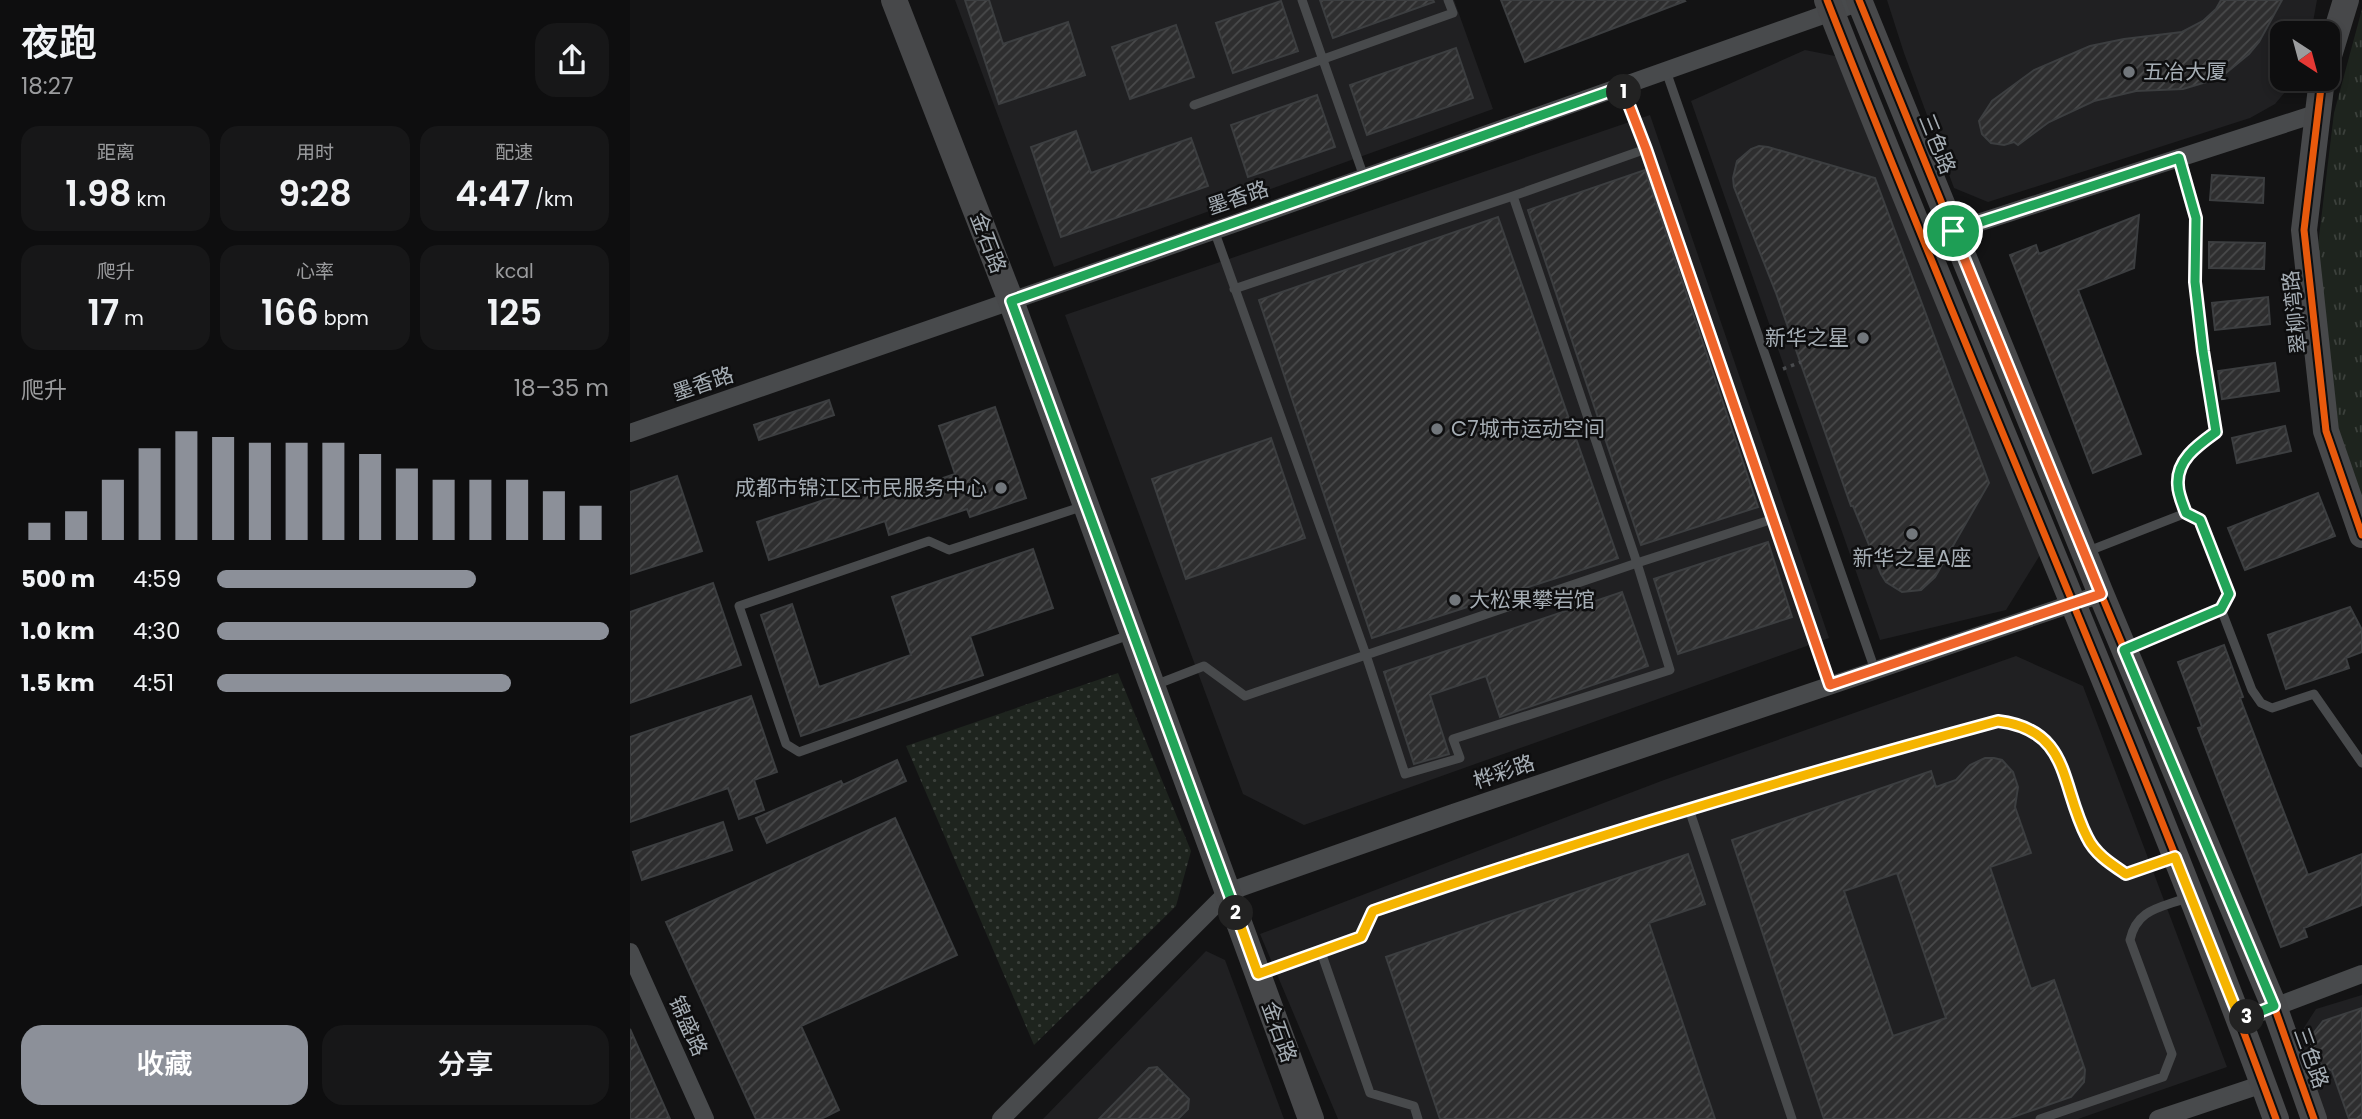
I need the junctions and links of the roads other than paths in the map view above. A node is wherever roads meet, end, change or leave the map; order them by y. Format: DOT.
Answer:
graph roads {
  1 [pos="894,0"];
  2 [pos="1303,0"];
  3 [pos="1448,0"];
  4 [pos="2346,0"];
  5 [pos="1860,1"];
  6 [pos="1830,6"];
  7 [pos="2340,21"];
  8 [pos="1323,60"];
  9 [pos="1666,71"];
  10 [pos="1622,87"];
  11 [pos="2321,91"];
  12 [pos="1194,105"];
  13 [pos="2318,113"];
  14 [pos="1646,149"];
  15 [pos="2179,158"];
  16 [pos="1364,177"];
  17 [pos="1513,196"];
  18 [pos="1214,230"];
  19 [pos="1953,231"];
  20 [pos="1234,289"];
  21 [pos="1011,301"];
  22 [pos="630,433"];
  23 [pos="1086,505"];
  24 [pos="2186,513"];
  25 [pos="1773,519"];
  26 [pos="2362,536"];
  27 [pos="2084,553"];
  28 [pos="1637,563"];
  29 [pos="2101,594"];
  30 [pos="2073,603"];
  31 [pos="2221,609"];
  32 [pos="1133,634"];
  33 [pos="2124,650"];
  34 [pos="1366,655"];
  35 [pos="1875,670"];
  36 [pos="1152,685"];
  37 [pos="1830,685"];
  38 [pos="2362,763"];
  39 [pos="1689,809"];
  40 [pos="2175,857"];
  41 [pos="1228,892"];
  42 [pos="2191,897"];
  43 [pos="1321,952"];
  44 [pos="631,957"];
  45 [pos="1258,974"];
  46 [pos="2362,974"];
  47 [pos="2274,1006"];
  48 [pos="2240,1020"];
  49 [pos="2263,1084"];
  50 [pos="705,1119"];
  51 [pos="1001,1119"];
  52 [pos="1311,1119"];
  53 [pos="1418,1119"];
  54 [pos="1793,1119"];
  55 [pos="2040,1119"];
  56 [pos="2158,1119"];
  57 [pos="2276,1119"];
  58 [pos="2314,1119"];
  1 -- 21 [label="street, 金石路"];
  2 -- 8 [label="lane"];
  3 -- 8 [label="lane"];
  4 -- 7 [label="street"];
  5 -- 6 [label="street, 墨香路"];
  5 -- 19 [label="street, 三色路"];
  6 -- 9 [label="street, 墨香路"];
  6 -- 30 [label="street"];
  8 -- 12 [label="lane"];
  8 -- 16 [label="lane"];
  9 -- 10 [label="street, 墨香路"];
  9 -- 35 [label="lane"];
  10 -- 14 [label="lane"];
  10 -- 16 [label="street, 墨香路"];
  11 -- 13 [label="street, 翠柳湾路"];
  13 -- 15 [label="street"];
  13 -- 26 [label="street, 翠柳湾路"];
  14 -- 17 [label="lane"];
  14 -- 25 [label="lane"];
  15 -- 19 [label="street"];
  15 -- 24 [label="lane"];
  16 -- 18 [label="street, 墨香路"];
  17 -- 20 [label="lane"];
  17 -- 28 [label="lane"];
  18 -- 20 [label="lane"];
  18 -- 21 [label="street, 墨香路"];
  19 -- 27 [label="street, 三色路"];
  20 -- 34 [label="lane"];
  21 -- 22 [label="street, 墨香路"];
  21 -- 23 [label="street, 金石路"];
  23 -- 32 [label="street, 金石路"];
  23 -- 32 [label="lane"];
  24 -- 27 [label="lane"];
  24 -- 31 [label="lane"];
  25 -- 28 [label="lane"];
  25 -- 37 [label="lane"];
  27 -- 29 [label="street, 三色路"];
  28 -- 34 [label="lane"];
  28 -- 34 [label="lane"];
  29 -- 30 [label="street, 桦彩路"];
  29 -- 33 [label="street, 三色路"];
  30 -- 35 [label="street, 桦彩路"];
  30 -- 40 [label="street"];
  31 -- 33 [label="lane"];
  31 -- 38 [label="lane"];
  32 -- 36 [label="street, 金石路"];
  33 -- 47 [label="street, 三色路"];
  34 -- 36 [label="lane"];
  35 -- 37 [label="street, 桦彩路"];
  36 -- 41 [label="street, 金石路"];
  37 -- 41 [label="street, 桦彩路"];
  39 -- 40 [label="lane"];
  39 -- 43 [label="lane"];
  39 -- 54 [label="lane"];
  40 -- 42 [label="street"];
  41 -- 45 [label="street, 金石路"];
  41 -- 51 [label="street, 桦彩路"];
  42 -- 48 [label="street"];
  42 -- 55 [label="lane"];
  43 -- 45 [label="lane"];
  43 -- 53 [label="lane"];
  44 -- 50 [label="street, 锦盛路"];
  45 -- 52 [label="street, 金石路"];
  46 -- 47 [label="street"];
  47 -- 48 [label="street"];
  47 -- 58 [label="street, 三色路"];
  48 -- 49 [label="street"];
  49 -- 56 [label="street"];
  49 -- 57 [label="street"];
}
